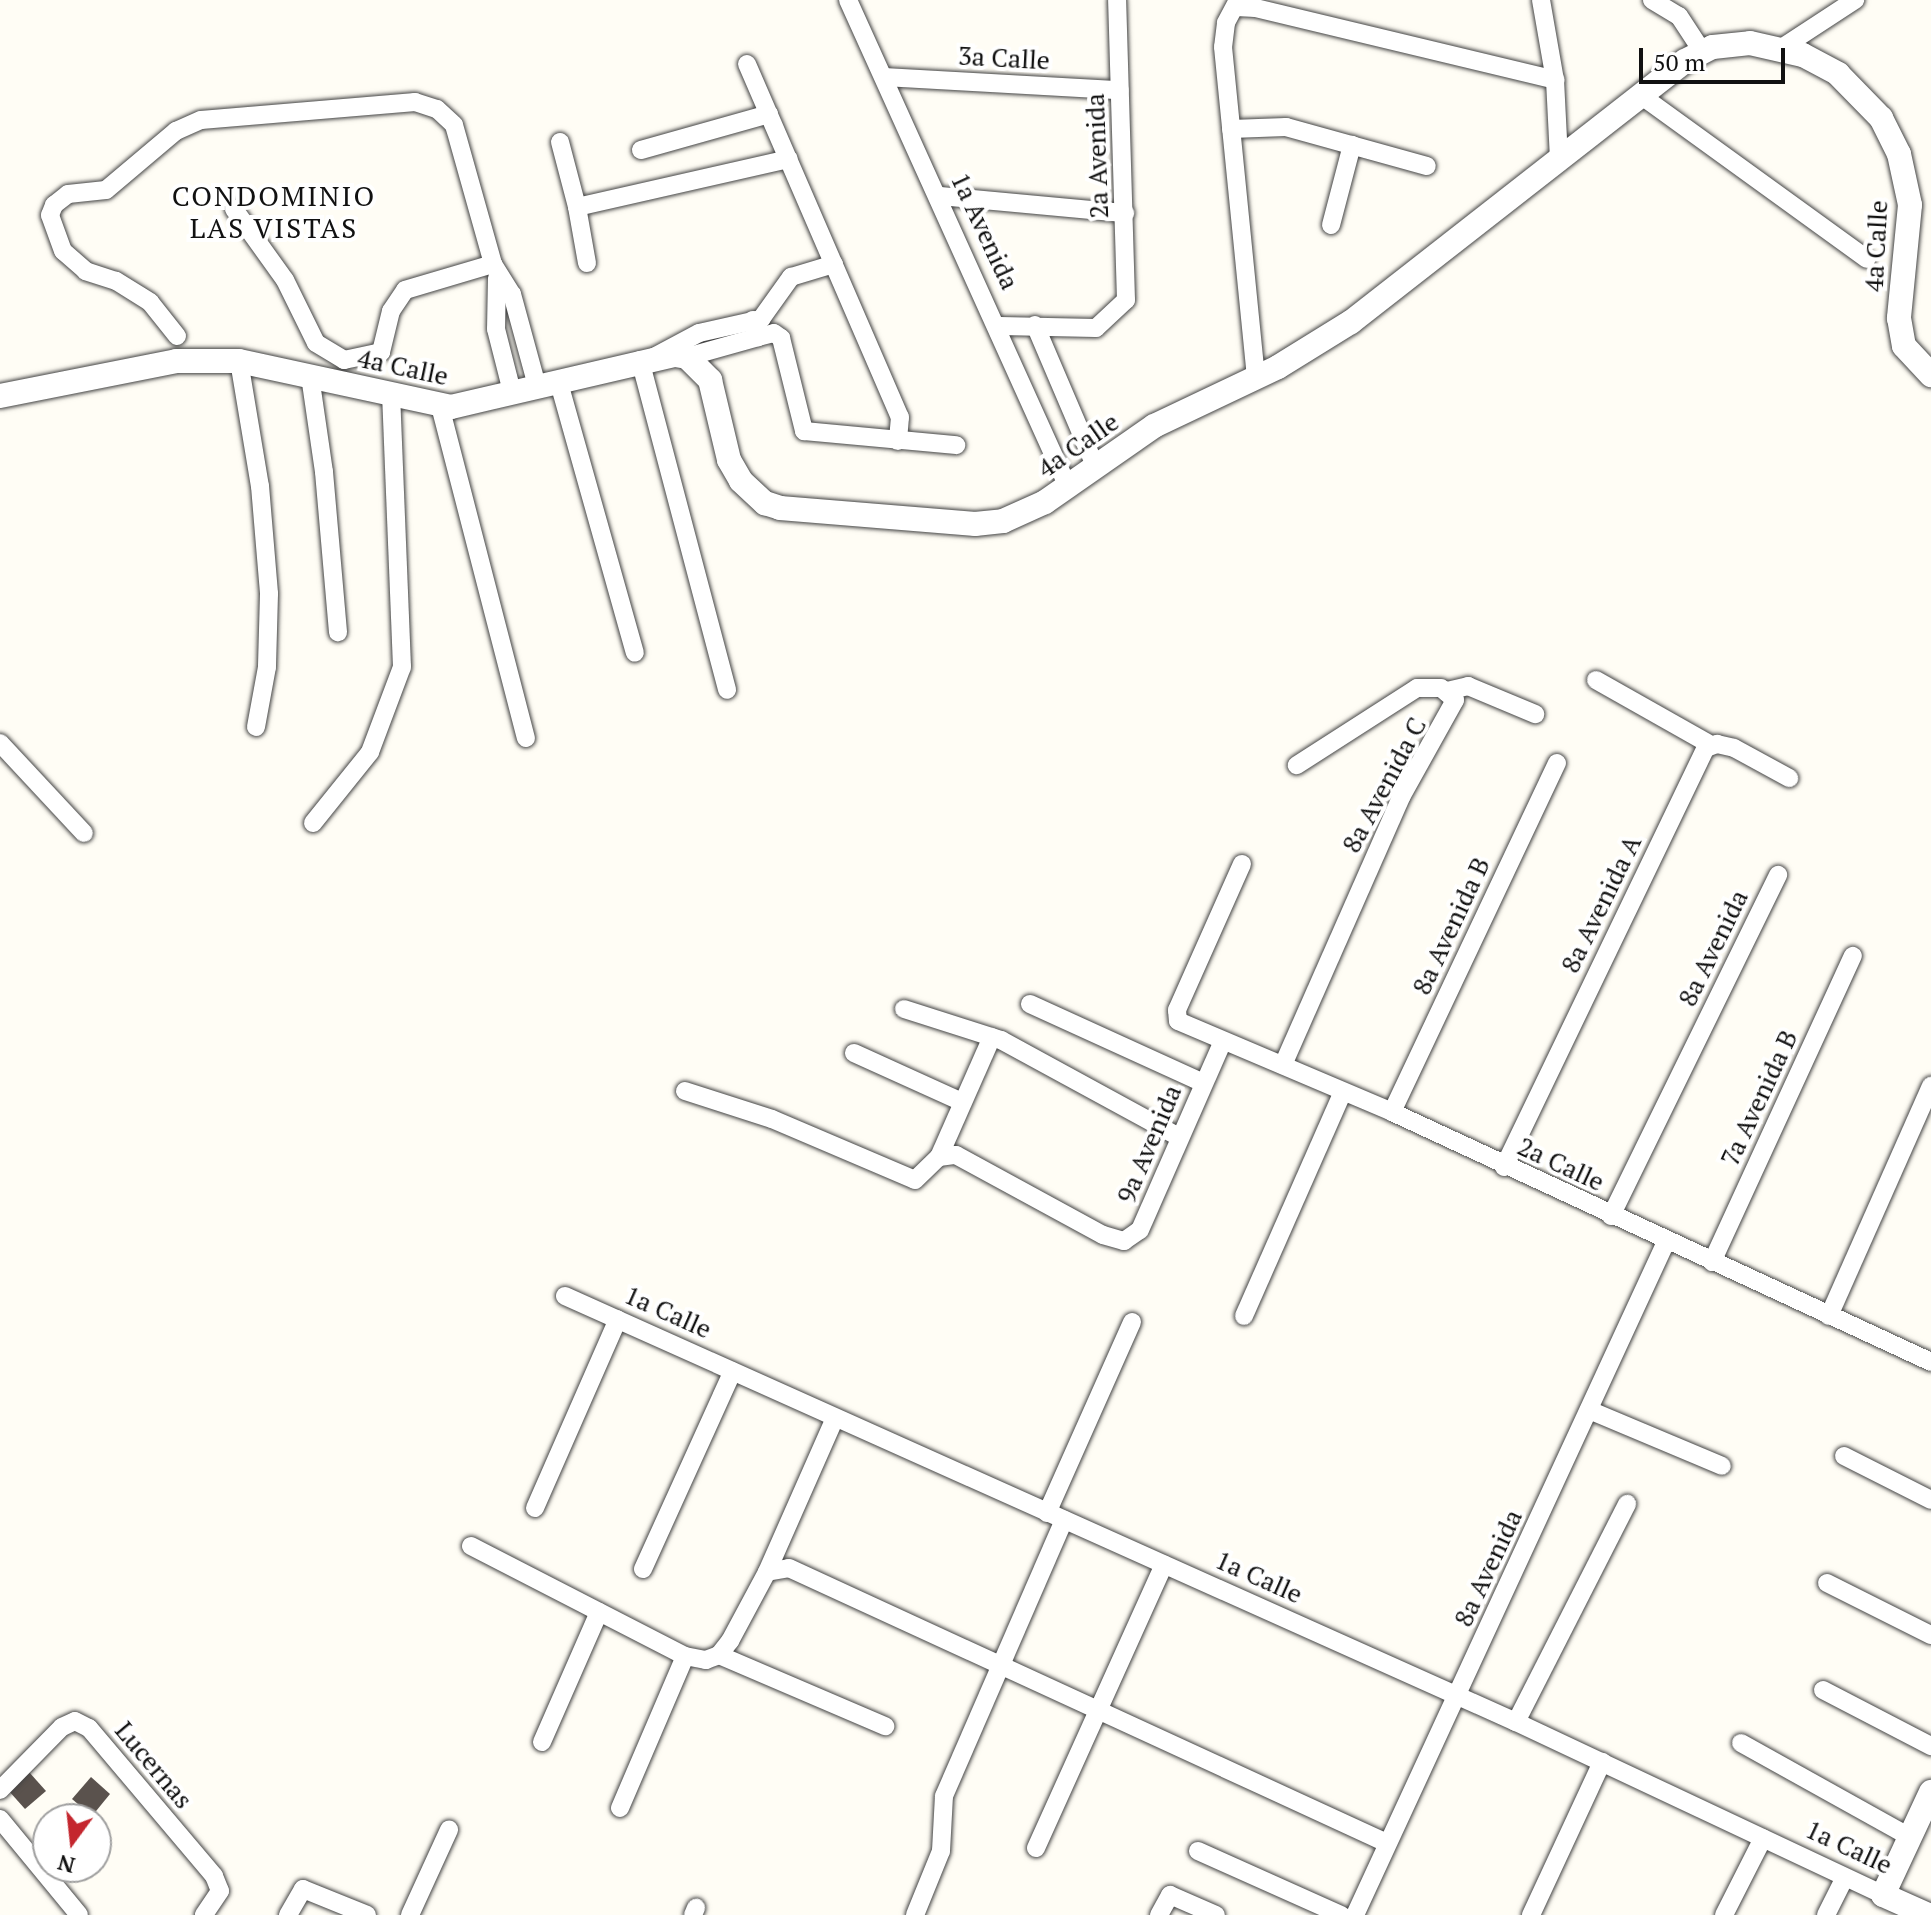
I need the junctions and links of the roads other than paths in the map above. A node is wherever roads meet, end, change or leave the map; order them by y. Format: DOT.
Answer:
graph roads {
  1 [pos="848,0"];
  2 [pos="1117,0"];
  3 [pos="1541,0"];
  4 [pos="1652,0"];
  5 [pos="1855,0"];
  6 [pos="1237,4"];
  7 [pos="1780,49"];
  8 [pos="1702,51"];
  9 [pos="747,64"];
  10 [pos="884,77"];
  11 [pos="1555,80"];
  12 [pos="1120,90"];
  13 [pos="1639,94"];
  14 [pos="769,114"];
  15 [pos="1231,129"];
  16 [pos="560,142"];
  17 [pos="1352,145"];
  18 [pos="641,150"];
  19 [pos="1559,158"];
  20 [pos="789,159"];
  21 [pos="1427,166"];
  22 [pos="941,196"];
  23 [pos="577,207"];
  24 [pos="234,209"];
  25 [pos="1125,213"];
  26 [pos="1331,225"];
  27 [pos="1867,259"];
  28 [pos="587,263"];
  29 [pos="834,264"];
  30 [pos="495,271"];
  31 [pos="1035,325"];
  32 [pos="1000,326"];
  33 [pos="755,329"];
  34 [pos="177,336"];
  35 [pos="527,345"];
  36 [pos="502,353"];
  37 [pos="687,357"];
  38 [pos="647,358"];
  39 [pos="239,361"];
  40 [pos="1931,375"];
  41 [pos="310,376"];
  42 [pos="1256,379"];
  43 [pos="548,384"];
  44 [pos="512,392"];
  45 [pos="0,396"];
  46 [pos="391,396"];
  47 [pos="440,406"];
  48 [pos="898,441"];
  49 [pos="956,445"];
  50 [pos="1096,468"];
  51 [pos="1068,487"];
  52 [pos="338,632"];
  53 [pos="635,653"];
  54 [pos="1596,680"];
  55 [pos="727,690"];
  56 [pos="1447,691"];
  57 [pos="1535,714"];
  58 [pos="256,727"];
  59 [pos="526,738"];
  60 [pos="0,743"];
  61 [pos="1711,745"];
  62 [pos="1557,763"];
  63 [pos="1297,765"];
  64 [pos="1789,778"];
  65 [pos="313,823"];
  66 [pos="84,833"];
  67 [pos="1242,864"];
  68 [pos="1778,875"];
  69 [pos="1853,956"];
  70 [pos="1030,1004"];
  71 [pos="904,1009"];
  72 [pos="992,1037"];
  73 [pos="1223,1041"];
  74 [pos="854,1053"];
  75 [pos="1283,1065"];
  76 [pos="1203,1083"];
  77 [pos="1931,1086"];
  78 [pos="685,1091"];
  79 [pos="1343,1092"];
  80 [pos="960,1101"];
  81 [pos="1392,1112"];
  82 [pos="1179,1137"];
  83 [pos="939,1157"];
  84 [pos="1504,1167"];
  85 [pos="1611,1216"];
  86 [pos="1666,1242"];
  87 [pos="1712,1262"];
  88 [pos="565,1296"];
  89 [pos="1244,1316"];
  90 [pos="1829,1316"];
  91 [pos="618,1319"];
  92 [pos="1132,1322"];
  93 [pos="1931,1362"];
  94 [pos="733,1371"];
  95 [pos="1589,1410"];
  96 [pos="835,1418"];
  97 [pos="1844,1456"];
  98 [pos="1722,1466"];
  99 [pos="1931,1500"];
  100 [pos="1627,1504"];
  101 [pos="535,1508"];
  102 [pos="1055,1517"];
  103 [pos="471,1546"];
  104 [pos="1164,1565"];
  105 [pos="643,1569"];
  106 [pos="767,1572"];
  107 [pos="1827,1583"];
  108 [pos="599,1612"];
  109 [pos="1931,1635"];
  110 [pos="719,1655"];
  111 [pos="685,1656"];
  112 [pos="1001,1664"];
  113 [pos="1823,1690"];
  114 [pos="1458,1696"];
  115 [pos="1099,1709"];
  116 [pos="1516,1722"];
  117 [pos="885,1726"];
  118 [pos="542,1742"];
  119 [pos="1741,1743"];
  120 [pos="1931,1746"];
  121 [pos="1602,1762"];
  122 [pos="0,1790"];
  123 [pos="1931,1792"];
  124 [pos="620,1808"];
  125 [pos="0,1819"];
  126 [pos="449,1830"];
  127 [pos="1910,1837"];
  128 [pos="1763,1838"];
  129 [pos="1387,1843"];
  130 [pos="1036,1848"];
  131 [pos="1198,1851"];
  132 [pos="1845,1877"];
  133 [pos="1883,1895"];
  134 [pos="79,1915"];
  135 [pos="204,1915"];
  136 [pos="288,1915"];
  137 [pos="367,1915"];
  138 [pos="410,1915"];
  139 [pos="915,1915"];
  140 [pos="1159,1915"];
  141 [pos="1216,1915"];
  142 [pos="1341,1915"];
  143 [pos="1355,1915"];
  144 [pos="1531,1915"];
  145 [pos="1724,1915"];
  146 [pos="1826,1915"];
  147 [pos="1928,1915"];
  1 -- 10 [label="street, 1a Avenida"];
  2 -- 12 [label="street, 2a Avenida"];
  3 -- 11 [label="street"];
  4 -- 8 [label="street"];
  5 -- 7 [label="street"];
  6 -- 11 [label="street"];
  6 -- 15 [label="street"];
  7 -- 8 [label="street, 4a Calle"];
  7 -- 40 [label="street, 4a Calle"];
  8 -- 13 [label="street, 4a Calle"];
  9 -- 14 [label="street"];
  10 -- 12 [label="street, 3a Calle"];
  10 -- 22 [label="street, 1a Avenida"];
  11 -- 19 [label="street"];
  12 -- 25 [label="street, 2a Avenida"];
  13 -- 19 [label="street, 4a Calle"];
  13 -- 27 [label="street"];
  14 -- 18 [label="street"];
  14 -- 20 [label="street"];
  15 -- 17 [label="street"];
  15 -- 42 [label="street"];
  16 -- 23 [label="street"];
  17 -- 21 [label="street"];
  17 -- 26 [label="street"];
  19 -- 42 [label="street, 4a Calle"];
  20 -- 23 [label="street"];
  20 -- 29 [label="street"];
  22 -- 25 [label="street"];
  22 -- 32 [label="street, 1a Avenida"];
  23 -- 28 [label="street"];
  24 -- 30 [label="street"];
  25 -- 31 [label="street, 2a Avenida"];
  29 -- 33 [label="street"];
  29 -- 48 [label="street"];
  30 -- 34 [label="street"];
  30 -- 35 [label="street"];
  30 -- 36 [label="street"];
  31 -- 32 [label="street"];
  31 -- 50 [label="street"];
  32 -- 51 [label="street, 1a Avenida"];
  33 -- 37 [label="street"];
  33 -- 38 [label="street"];
  33 -- 48 [label="street"];
  35 -- 36 [label="street"];
  35 -- 43 [label="street"];
  36 -- 44 [label="street"];
  37 -- 38 [label="street, 4a Calle"];
  37 -- 51 [label="street, 4a Calle"];
  38 -- 43 [label="street, 4a Calle"];
  38 -- 55 [label="street"];
  39 -- 41 [label="street, 4a Calle"];
  39 -- 45 [label="street, 4a Calle"];
  39 -- 58 [label="street"];
  41 -- 46 [label="street, 4a Calle"];
  41 -- 52 [label="street"];
  42 -- 50 [label="street, 4a Calle"];
  43 -- 44 [label="street, 4a Calle"];
  43 -- 53 [label="street"];
  44 -- 47 [label="street, 4a Calle"];
  46 -- 47 [label="street, 4a Calle"];
  46 -- 65 [label="street"];
  47 -- 59 [label="street"];
  48 -- 49 [label="street"];
  50 -- 51 [label="street, 4a Calle"];
  54 -- 61 [label="street"];
  56 -- 57 [label="street"];
  56 -- 63 [label="street, 8a Avenida C"];
  56 -- 75 [label="street, 8a Avenida C"];
  60 -- 66 [label="street"];
  61 -- 64 [label="street"];
  61 -- 84 [label="street, 8a Avenida A"];
  62 -- 81 [label="street, 8a Avenida B"];
  67 -- 73 [label="street, 2a Calle"];
  68 -- 85 [label="street, 8a Avenida"];
  69 -- 87 [label="street, 7a Avenida B"];
  70 -- 76 [label="street"];
  71 -- 72 [label="street"];
  72 -- 80 [label="street"];
  72 -- 82 [label="street"];
  73 -- 75 [label="street, 2a Calle"];
  73 -- 76 [label="street, 9a Avenida"];
  74 -- 80 [label="street"];
  75 -- 79 [label="street, 2a Calle"];
  76 -- 82 [label="street, 9a Avenida"];
  77 -- 90 [label="street"];
  78 -- 83 [label="street"];
  79 -- 81 [label="street, 2a Calle"];
  79 -- 89 [label="street"];
  80 -- 83 [label="street"];
  81 -- 84 [label="street, 2a Calle"];
  82 -- 83 [label="street, 9a Avenida"];
  84 -- 85 [label="street, 2a Calle"];
  85 -- 86 [label="street, 2a Calle"];
  86 -- 87 [label="street, 2a Calle"];
  86 -- 95 [label="street, 8a Avenida"];
  87 -- 90 [label="street, 2a Calle"];
  88 -- 91 [label="street, 1a Calle"];
  90 -- 93 [label="street, 2a Calle"];
  91 -- 94 [label="street, 1a Calle"];
  91 -- 101 [label="street"];
  92 -- 102 [label="street"];
  94 -- 96 [label="street, 1a Calle"];
  94 -- 105 [label="street"];
  95 -- 98 [label="street"];
  95 -- 114 [label="street, 8a Avenida"];
  96 -- 102 [label="street, 1a Calle"];
  96 -- 106 [label="street"];
  97 -- 99 [label="street"];
  100 -- 116 [label="street"];
  102 -- 104 [label="street, 1a Calle"];
  102 -- 112 [label="street"];
  103 -- 108 [label="street"];
  104 -- 114 [label="street, 1a Calle"];
  104 -- 115 [label="street"];
  106 -- 110 [label="street"];
  106 -- 112 [label="street"];
  107 -- 109 [label="street"];
  108 -- 111 [label="street"];
  108 -- 118 [label="street"];
  110 -- 111 [label="street"];
  110 -- 117 [label="street"];
  111 -- 124 [label="street"];
  112 -- 115 [label="street"];
  112 -- 139 [label="street"];
  113 -- 120 [label="street"];
  114 -- 116 [label="street, 1a Calle"];
  114 -- 129 [label="street, 8a Avenida"];
  115 -- 129 [label="street"];
  115 -- 130 [label="street"];
  116 -- 121 [label="street, 1a Calle"];
  119 -- 127 [label="street"];
  121 -- 128 [label="street, 1a Calle"];
  121 -- 144 [label="street"];
  122 -- 135 [label="street, Lucernas"];
  123 -- 127 [label="street"];
  125 -- 134 [label="street"];
  126 -- 138 [label="street"];
  127 -- 133 [label="street"];
  128 -- 132 [label="street, 1a Calle"];
  128 -- 145 [label="street"];
  129 -- 143 [label="street, 8a Avenida"];
  131 -- 142 [label="street"];
  132 -- 133 [label="street, 1a Calle"];
  132 -- 146 [label="street"];
  133 -- 147 [label="street, 1a Calle"];
  136 -- 137 [label="street"];
  140 -- 141 [label="street"];
}
